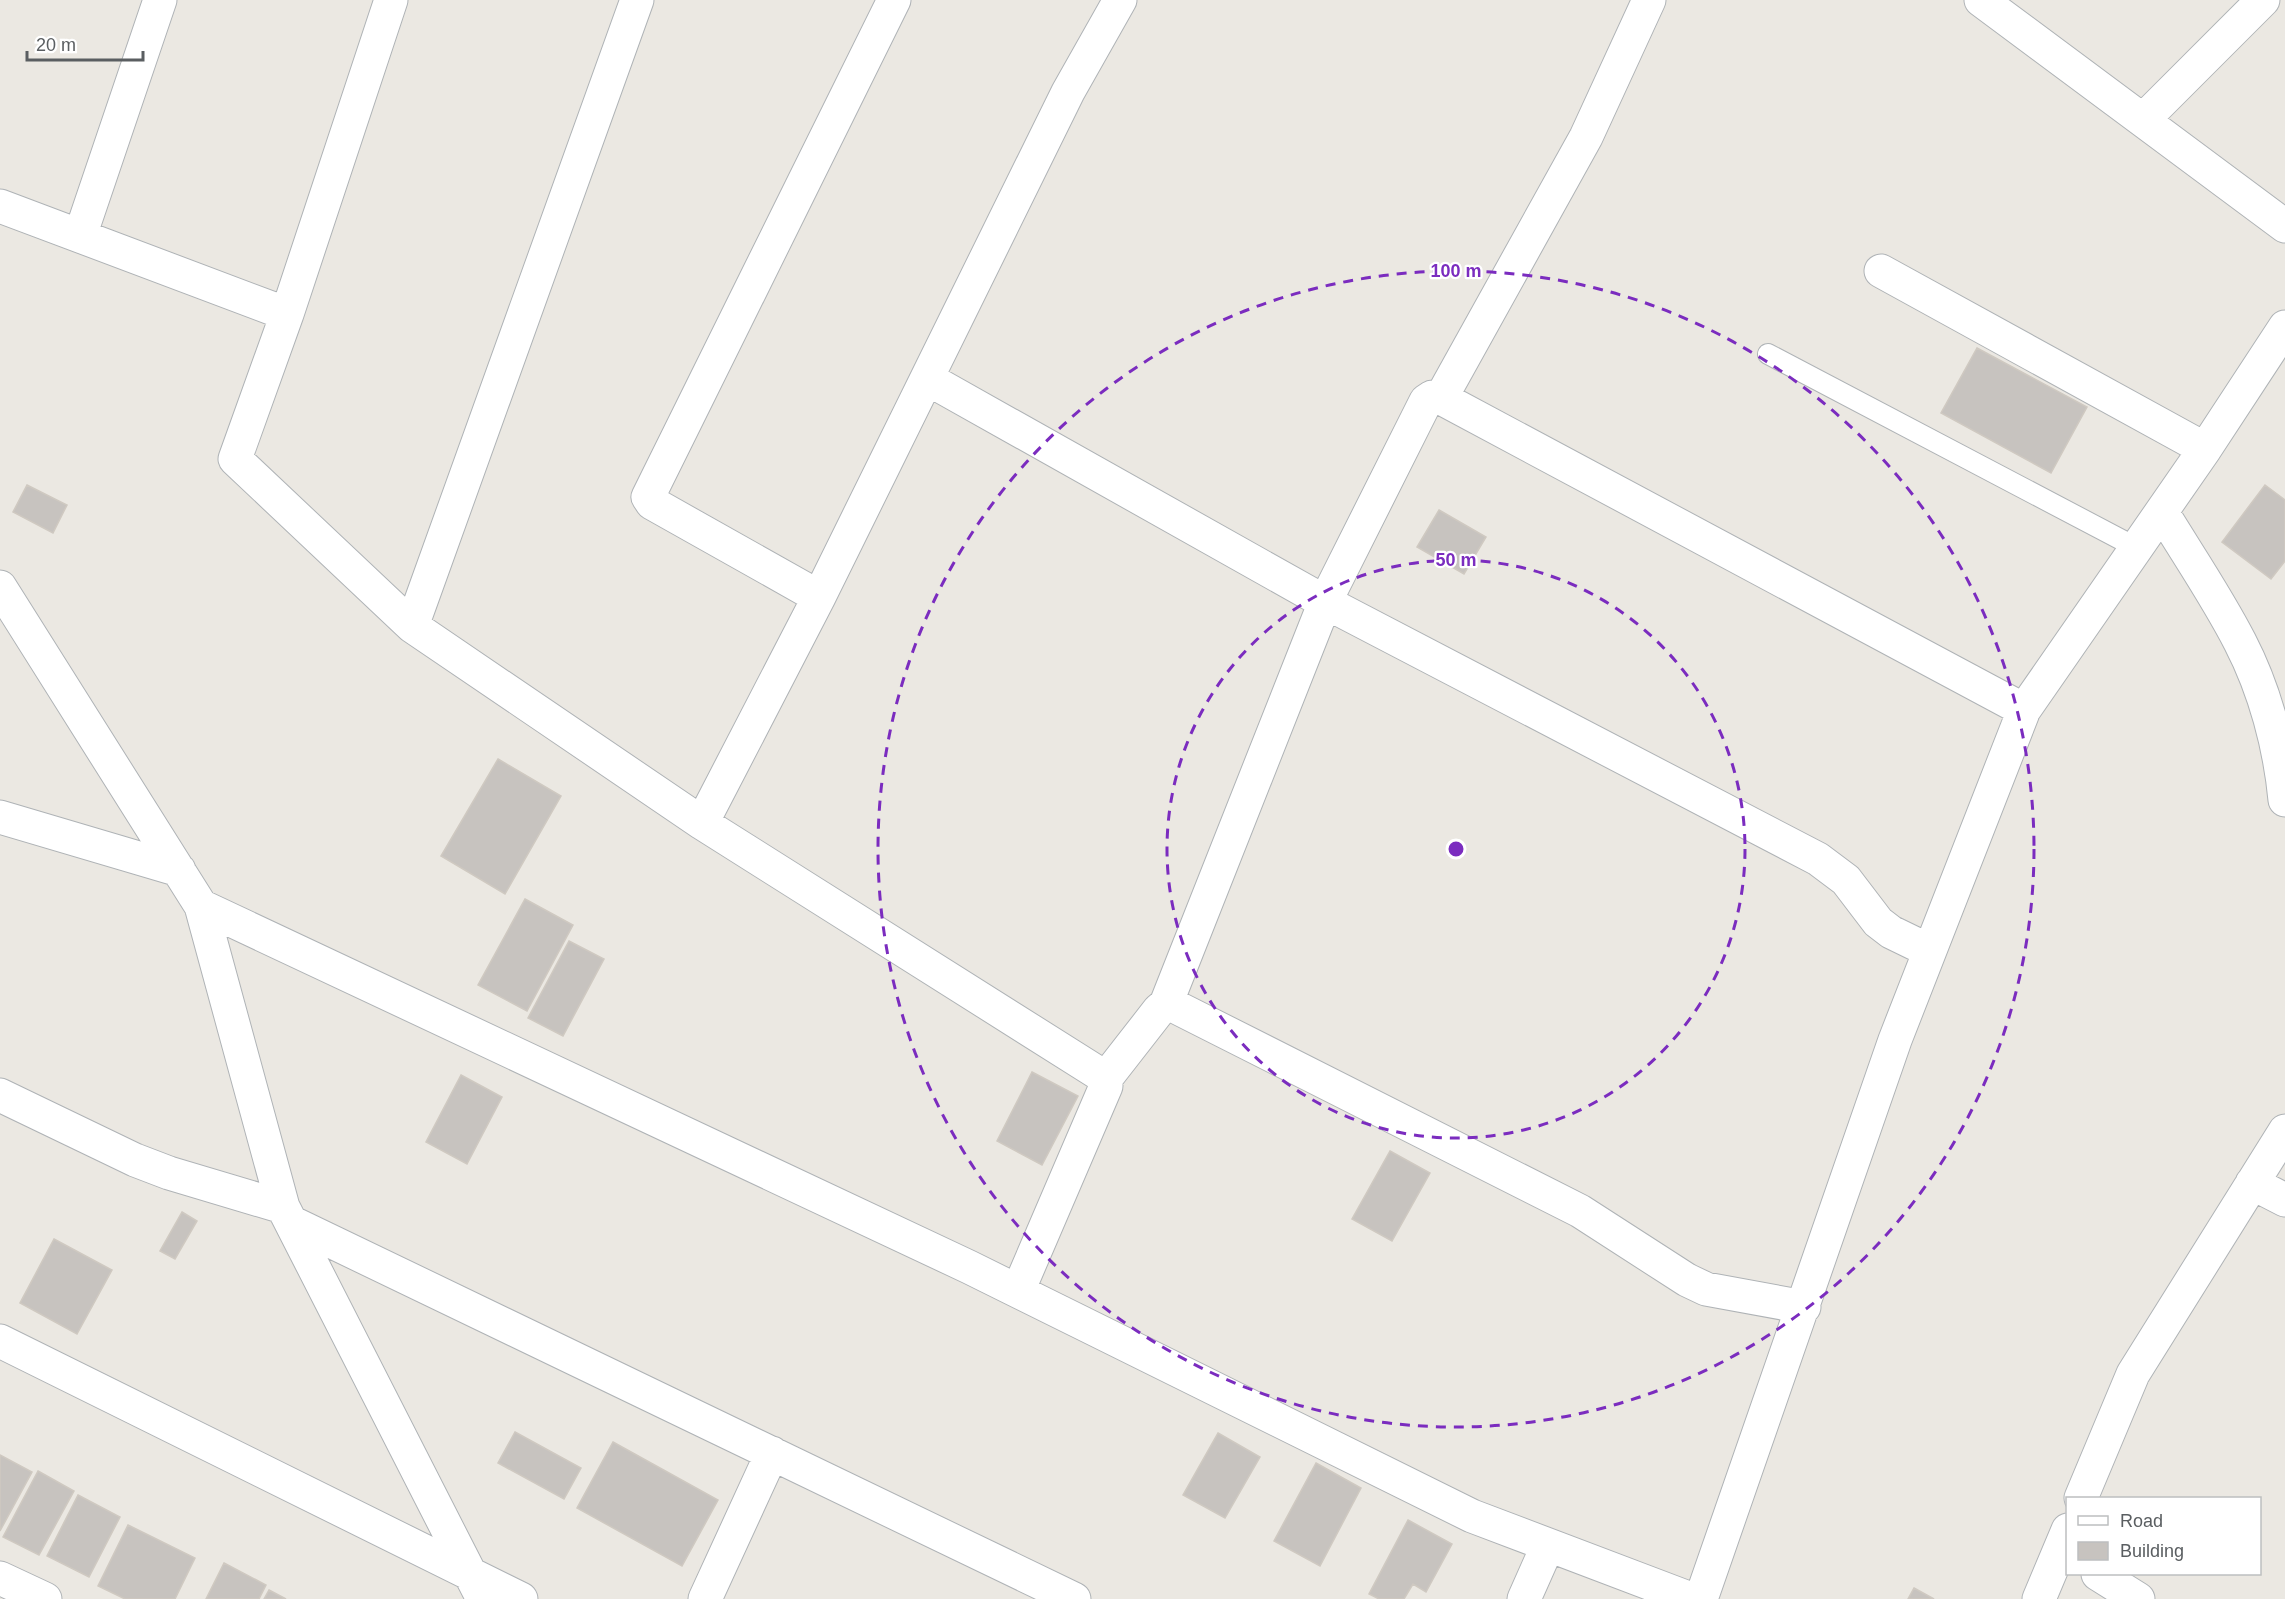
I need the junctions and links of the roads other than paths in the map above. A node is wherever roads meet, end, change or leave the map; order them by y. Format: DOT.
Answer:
graph roads {
  1 [pos="160,0"];
  2 [pos="391,0"];
  3 [pos="637,0"];
  4 [pos="894,0"];
  5 [pos="1120,0"];
  6 [pos="1649,0"];
  7 [pos="1982,0"];
  8 [pos="2263,0"];
  9 [pos="2144,119"];
  10 [pos="0,206"];
  11 [pos="2285,226"];
  12 [pos="80,236"];
  13 [pos="1881,271"];
  14 [pos="287,314"];
  15 [pos="2285,327"];
  16 [pos="1768,354"];
  17 [pos="928,379"];
  18 [pos="1441,398"];
  19 [pos="2205,449"];
  20 [pos="2162,512"];
  21 [pos="2136,548"];
  22 [pos="0,587"];
  23 [pos="819,597"];
  24 [pos="1325,602"];
  25 [pos="412,626"];
  26 [pos="2024,710"];
  27 [pos="2285,800"];
  28 [pos="0,817"];
  29 [pos="702,823"];
  30 [pos="179,870"];
  31 [pos="201,906"];
  32 [pos="1928,950"];
  33 [pos="1166,1004"];
  34 [pos="1106,1078"];
  35 [pos="0,1095"];
  36 [pos="2285,1131"];
  37 [pos="2252,1183"];
  38 [pos="2285,1200"];
  39 [pos="288,1215"];
  40 [pos="1018,1291"];
  41 [pos="1804,1307"];
  42 [pos="0,1341"];
  43 [pos="771,1453"];
  44 [pos="2081,1497"];
  45 [pos="2065,1544"];
  46 [pos="1548,1545"];
  47 [pos="2100,1575"];
  48 [pos="0,1578"];
  49 [pos="478,1587"];
  50 [pos="45,1599"];
  51 [pos="521,1599"];
  52 [pos="705,1599"];
  53 [pos="1074,1599"];
  54 [pos="1524,1599"];
  55 [pos="1691,1599"];
  56 [pos="1701,1599"];
  57 [pos="2038,1599"];
  58 [pos="2138,1599"];
  1 -- 12 [label="street"];
  2 -- 14 [label="street"];
  3 -- 25 [label="street"];
  4 -- 23 [label="street"];
  5 -- 17 [label="street"];
  6 -- 18 [label="street"];
  7 -- 9 [label="street"];
  8 -- 9 [label="street"];
  9 -- 11 [label="street"];
  10 -- 12 [label="street"];
  12 -- 14 [label="street"];
  13 -- 19 [label="street"];
  14 -- 25 [label="street"];
  15 -- 19 [label="street"];
  16 -- 21 [label="lane"];
  17 -- 23 [label="street"];
  17 -- 24 [label="street"];
  18 -- 24 [label="street"];
  18 -- 26 [label="street"];
  19 -- 20 [label="street"];
  20 -- 21 [label="street"];
  20 -- 27 [label="street"];
  21 -- 26 [label="street"];
  22 -- 30 [label="street"];
  23 -- 29 [label="street"];
  24 -- 32 [label="street"];
  24 -- 33 [label="street"];
  25 -- 29 [label="street"];
  26 -- 32 [label="street"];
  28 -- 30 [label="street"];
  29 -- 34 [label="street"];
  30 -- 31 [label="street"];
  31 -- 39 [label="street"];
  31 -- 40 [label="street"];
  32 -- 41 [label="street"];
  33 -- 34 [label="street"];
  33 -- 41 [label="street"];
  34 -- 40 [label="street"];
  35 -- 39 [label="street"];
  36 -- 37 [label="street"];
  37 -- 38 [label="street"];
  37 -- 44 [label="street"];
  39 -- 43 [label="street"];
  39 -- 49 [label="street"];
  40 -- 46 [label="street"];
  41 -- 56 [label="street"];
  42 -- 49 [label="street"];
  43 -- 52 [label="street"];
  43 -- 53 [label="street"];
  45 -- 57 [label="street"];
  46 -- 54 [label="street"];
  46 -- 55 [label="street"];
  47 -- 58 [label="street"];
  48 -- 50 [label="street"];
  49 -- 51 [label="street"];
}
